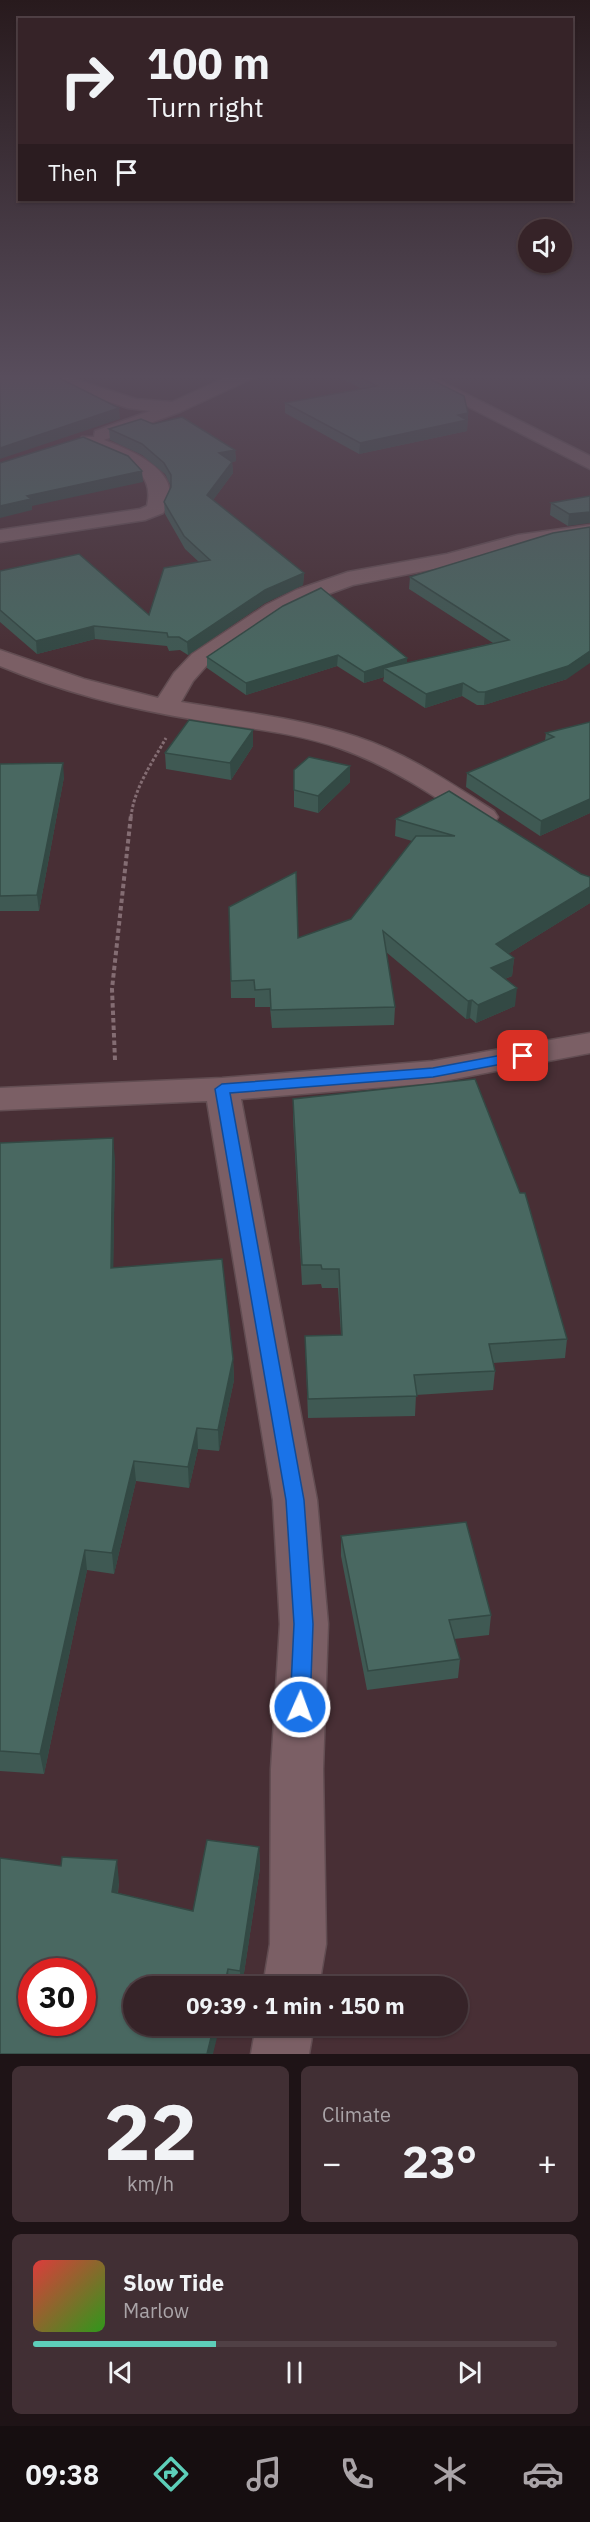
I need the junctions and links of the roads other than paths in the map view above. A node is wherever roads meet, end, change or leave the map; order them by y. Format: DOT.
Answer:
graph roads {
  1 [pos="149,470"];
  2 [pos="590,531"];
  3 [pos="0,536"];
  4 [pos="0,657"];
  5 [pos="175,708"];
  6 [pos="505,830"];
  7 [pos="590,1043"];
  8 [pos="222,1089"];
  9 [pos="0,1099"];
  10 [pos="293,1976"];
  11 [pos="283,2036"];
  12 [pos="280,2054"];
  1 -- 3 [label="street"];
  2 -- 5 [label="street"];
  4 -- 5 [label="street"];
  5 -- 6 [label="street"];
  7 -- 8 [label="street"];
  8 -- 9 [label="street"];
  8 -- 10 [label="street"];
  11 -- 12 [label="street"];
}
